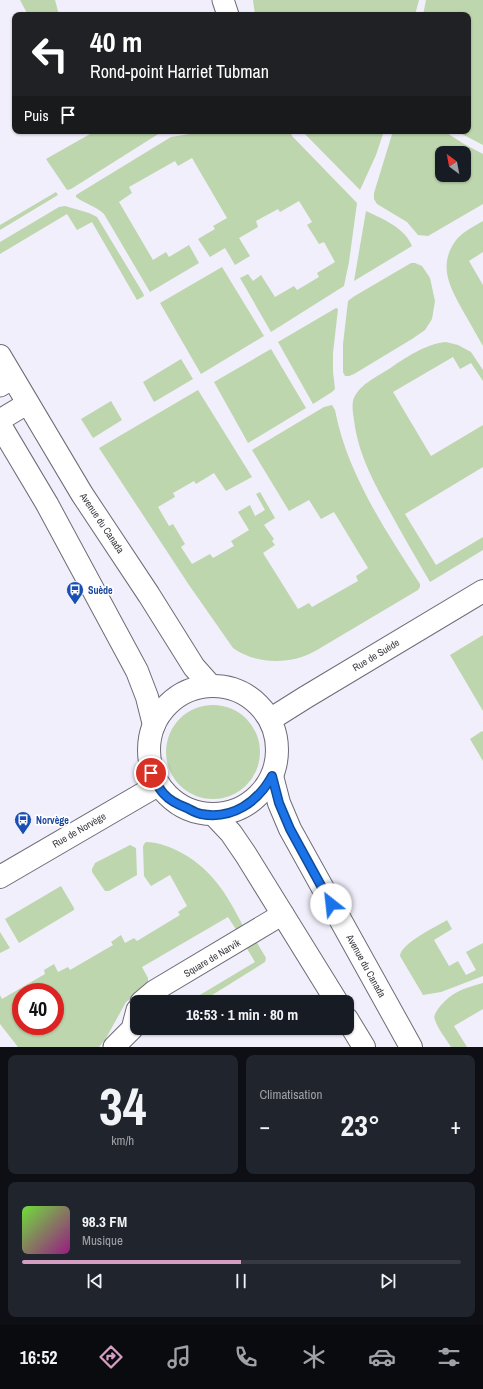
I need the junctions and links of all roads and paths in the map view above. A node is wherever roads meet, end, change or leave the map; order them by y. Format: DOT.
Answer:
graph roads {
  1 [pos="223,0"];
  2 [pos="227,12"];
  3 [pos="0,356"];
  4 [pos="7,382"];
  5 [pos="28,403"];
  6 [pos="0,420"];
  7 [pos="0,425"];
  8 [pos="483,592"];
  9 [pos="210,685"];
  10 [pos="271,720"];
  11 [pos="154,725"];
  12 [pos="272,776"];
  13 [pos="158,785"];
  14 [pos="214,815"];
  15 [pos="0,876"];
  16 [pos="283,914"];
  17 [pos="149,995"];
  18 [pos="333,995"];
  19 [pos="354,1031"];
  20 [pos="130,1032"];
  21 [pos="114,1047"];
  22 [pos="364,1047"];
  23 [pos="411,1047"];
  1 -- 2 [label="street"];
  3 -- 4 [label="street, Avenue du Canada"];
  4 -- 5 [label="street, Avenue du Canada"];
  5 -- 6 [label="street"];
  5 -- 9 [label="street, Avenue du Canada"];
  7 -- 11 [label="street"];
  8 -- 10 [label="street, Rue de Suède"];
  9 -- 10 [label="street"];
  9 -- 11 [label="street"];
  10 -- 12 [label="street"];
  11 -- 13 [label="street"];
  12 -- 14 [label="street"];
  12 -- 23 [label="street, Avenue du Canada"];
  13 -- 14 [label="street"];
  13 -- 15 [label="street, Rue de Norvège"];
  14 -- 16 [label="street"];
  16 -- 17 [label="street, Square de Narvik"];
  16 -- 18 [label="street"];
  19 -- 22 [label="street"];
  20 -- 21 [label="street"];
}
